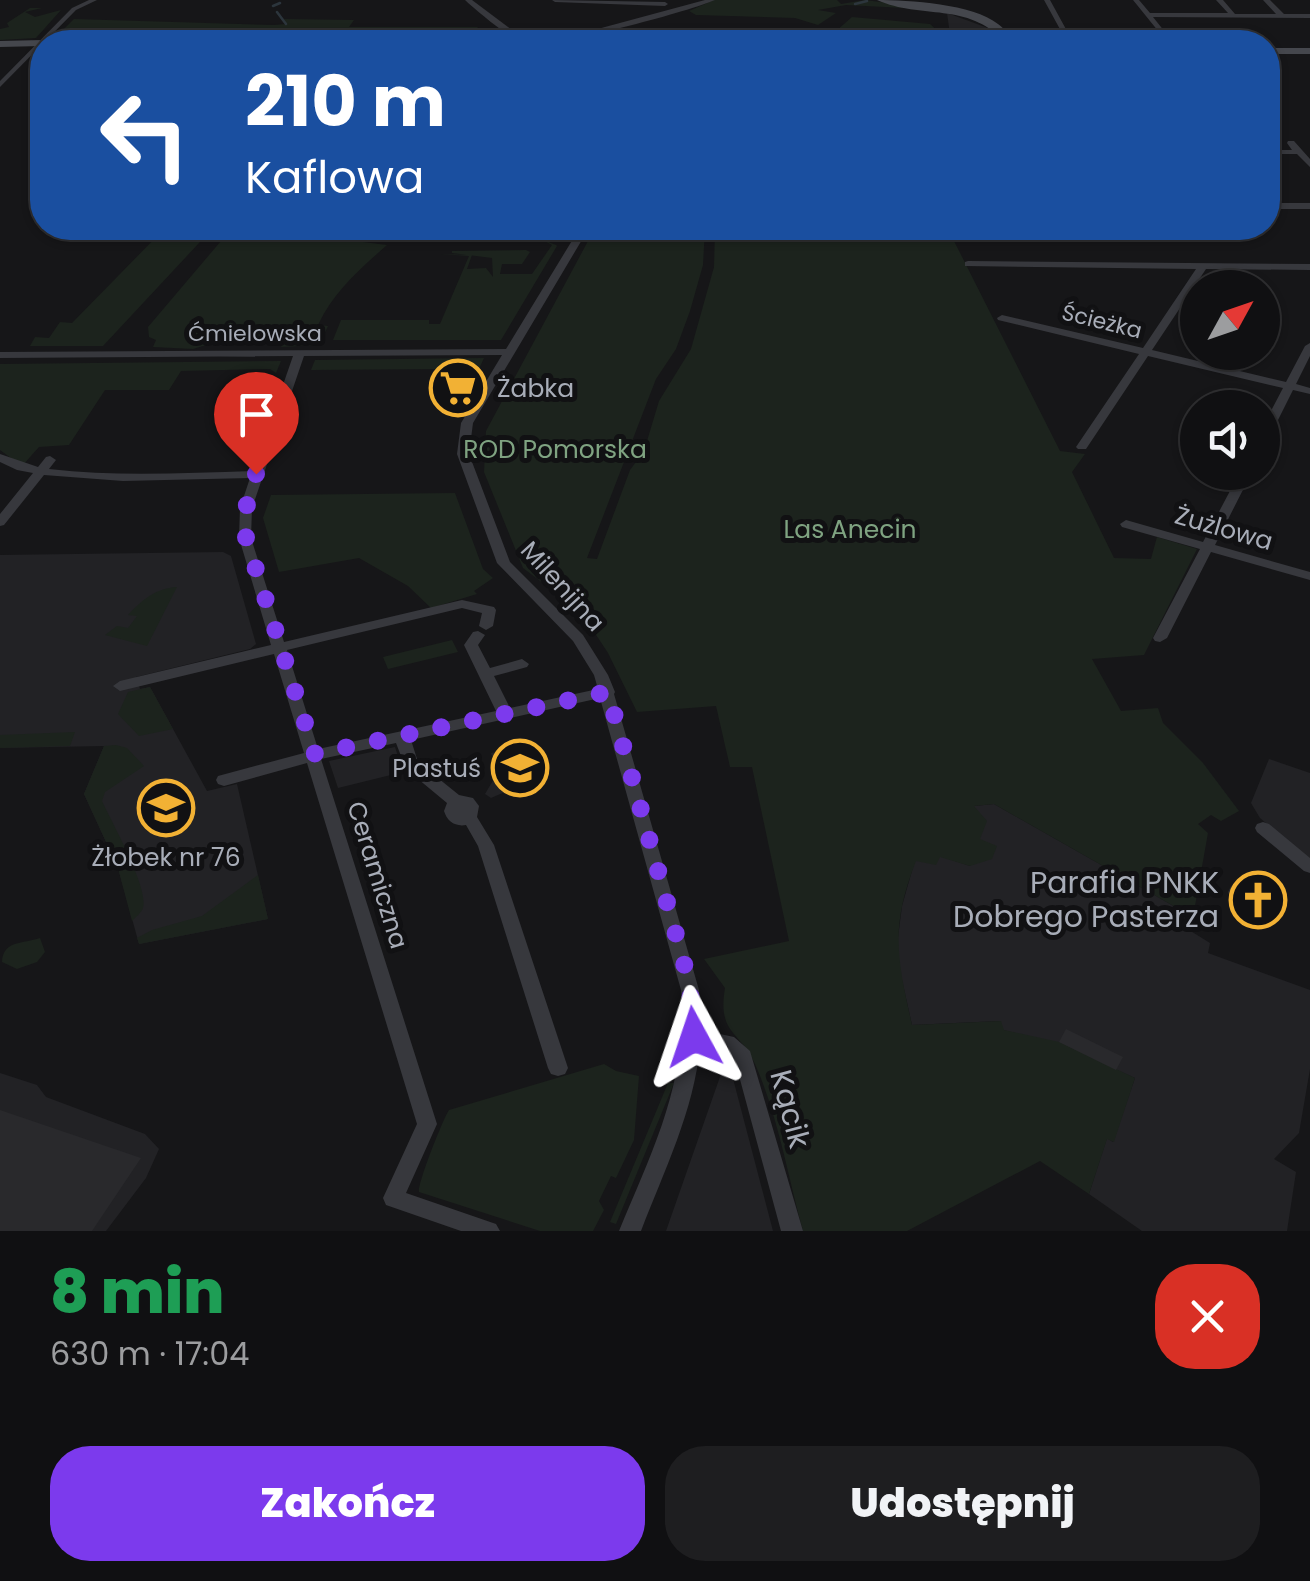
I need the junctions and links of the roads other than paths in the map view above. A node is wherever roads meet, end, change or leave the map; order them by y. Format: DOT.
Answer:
graph roads {
  1 [pos="94,0"];
  2 [pos="468,0"];
  3 [pos="555,0"];
  4 [pos="712,0"];
  5 [pos="882,0"];
  6 [pos="1047,0"];
  7 [pos="1136,0"];
  8 [pos="1219,0"];
  9 [pos="1266,0"];
  10 [pos="665,4"];
  11 [pos="947,4"];
  12 [pos="1148,15"];
  13 [pos="1233,15"];
  14 [pos="1281,15"];
  15 [pos="1310,16"];
  16 [pos="55,30"];
  17 [pos="508,30"];
  18 [pos="604,30"];
  19 [pos="996,30"];
  20 [pos="1063,30"];
  21 [pos="1160,30"];
  22 [pos="0,44"];
  23 [pos="30,44"];
  24 [pos="1280,51"];
  25 [pos="1310,51"];
  26 [pos="30,56"];
  27 [pos="0,85"];
  28 [pos="1310,143"];
  29 [pos="1280,152"];
  30 [pos="1299,152"];
  31 [pos="1310,164"];
  32 [pos="1280,206"];
  33 [pos="1310,206"];
  34 [pos="576,240"];
  35 [pos="968,264"];
  36 [pos="1203,266"];
  37 [pos="1310,267"];
  38 [pos="1002,318"];
  39 [pos="1310,346"];
  40 [pos="300,352"];
  41 [pos="511,352"];
  42 [pos="1146,352"];
  43 [pos="0,355"];
  44 [pos="1290,386"];
  45 [pos="1310,391"];
  46 [pos="1280,405"];
  47 [pos="1082,447"];
  48 [pos="0,458"];
  49 [pos="50,460"];
  50 [pos="43,473"];
  51 [pos="256,474"];
  52 [pos="1237,490"];
  53 [pos="0,522"];
  54 [pos="1126,524"];
  55 [pos="1207,547"];
  56 [pos="1310,576"];
  57 [pos="1160,638"];
  58 [pos="281,649"];
  59 [pos="522,664"];
  60 [pos="478,671"];
  61 [pos="120,686"];
  62 [pos="608,692"];
  63 [pos="504,714"];
  64 [pos="402,736"];
  65 [pos="315,754"];
  66 [pos="224,780"];
  67 [pos="1264,828"];
  68 [pos="1310,867"];
  69 [pos="694,1037"];
  70 [pos="558,1068"];
  71 [pos="489,1231"];
  72 [pos="630,1231"];
  73 [pos="792,1231"];
  1 -- 16 [label="street"];
  2 -- 17 [label="street"];
  3 -- 10 [label="street"];
  4 -- 18 [label="street"];
  5 -- 11 [label="street"];
  6 -- 20 [label="street"];
  7 -- 12 [label="street"];
  8 -- 13 [label="street"];
  9 -- 14 [label="street"];
  11 -- 19 [label="street"];
  12 -- 13 [label="street"];
  12 -- 21 [label="street"];
  13 -- 14 [label="street"];
  14 -- 15 [label="street"];
  22 -- 23 [label="street"];
  24 -- 25 [label="street"];
  26 -- 27 [label="street"];
  28 -- 30 [label="street"];
  29 -- 30 [label="street"];
  30 -- 31 [label="street"];
  32 -- 33 [label="street"];
  34 -- 41 [label="street, Milenijna"];
  35 -- 36 [label="street"];
  36 -- 37 [label="street"];
  36 -- 42 [label="street"];
  38 -- 42 [label="street, Ścieżka"];
  39 -- 44 [label="street"];
  40 -- 41 [label="street, Ćmielowska"];
  40 -- 43 [label="street, Ćmielowska"];
  40 -- 51 [label="street, Ceramiczna"];
  41 -- 62 [label="street, Milenijna"];
  42 -- 44 [label="street, Ścieżka"];
  42 -- 47 [label="street"];
  44 -- 45 [label="street, Ścieżka"];
  44 -- 46 [label="street"];
  48 -- 50 [label="street"];
  49 -- 50 [label="street"];
  50 -- 51 [label="street"];
  50 -- 53 [label="street"];
  51 -- 58 [label="street, Ceramiczna"];
  52 -- 55 [label="street"];
  54 -- 55 [label="street, Żużlowa"];
  55 -- 56 [label="street, Żużlowa"];
  55 -- 57 [label="street"];
  58 -- 60 [label="street"];
  58 -- 61 [label="street"];
  58 -- 65 [label="street, Ceramiczna"];
  59 -- 60 [label="street"];
  60 -- 63 [label="street"];
  62 -- 63 [label="street"];
  62 -- 69 [label="street, Milenijna"];
  63 -- 64 [label="street"];
  64 -- 65 [label="street"];
  64 -- 70 [label="street"];
  65 -- 66 [label="street"];
  65 -- 71 [label="street, Ceramiczna"];
  67 -- 68 [label="street"];
  69 -- 72 [label="street, Milenijna"];
  69 -- 73 [label="street, Kącik"];
}
